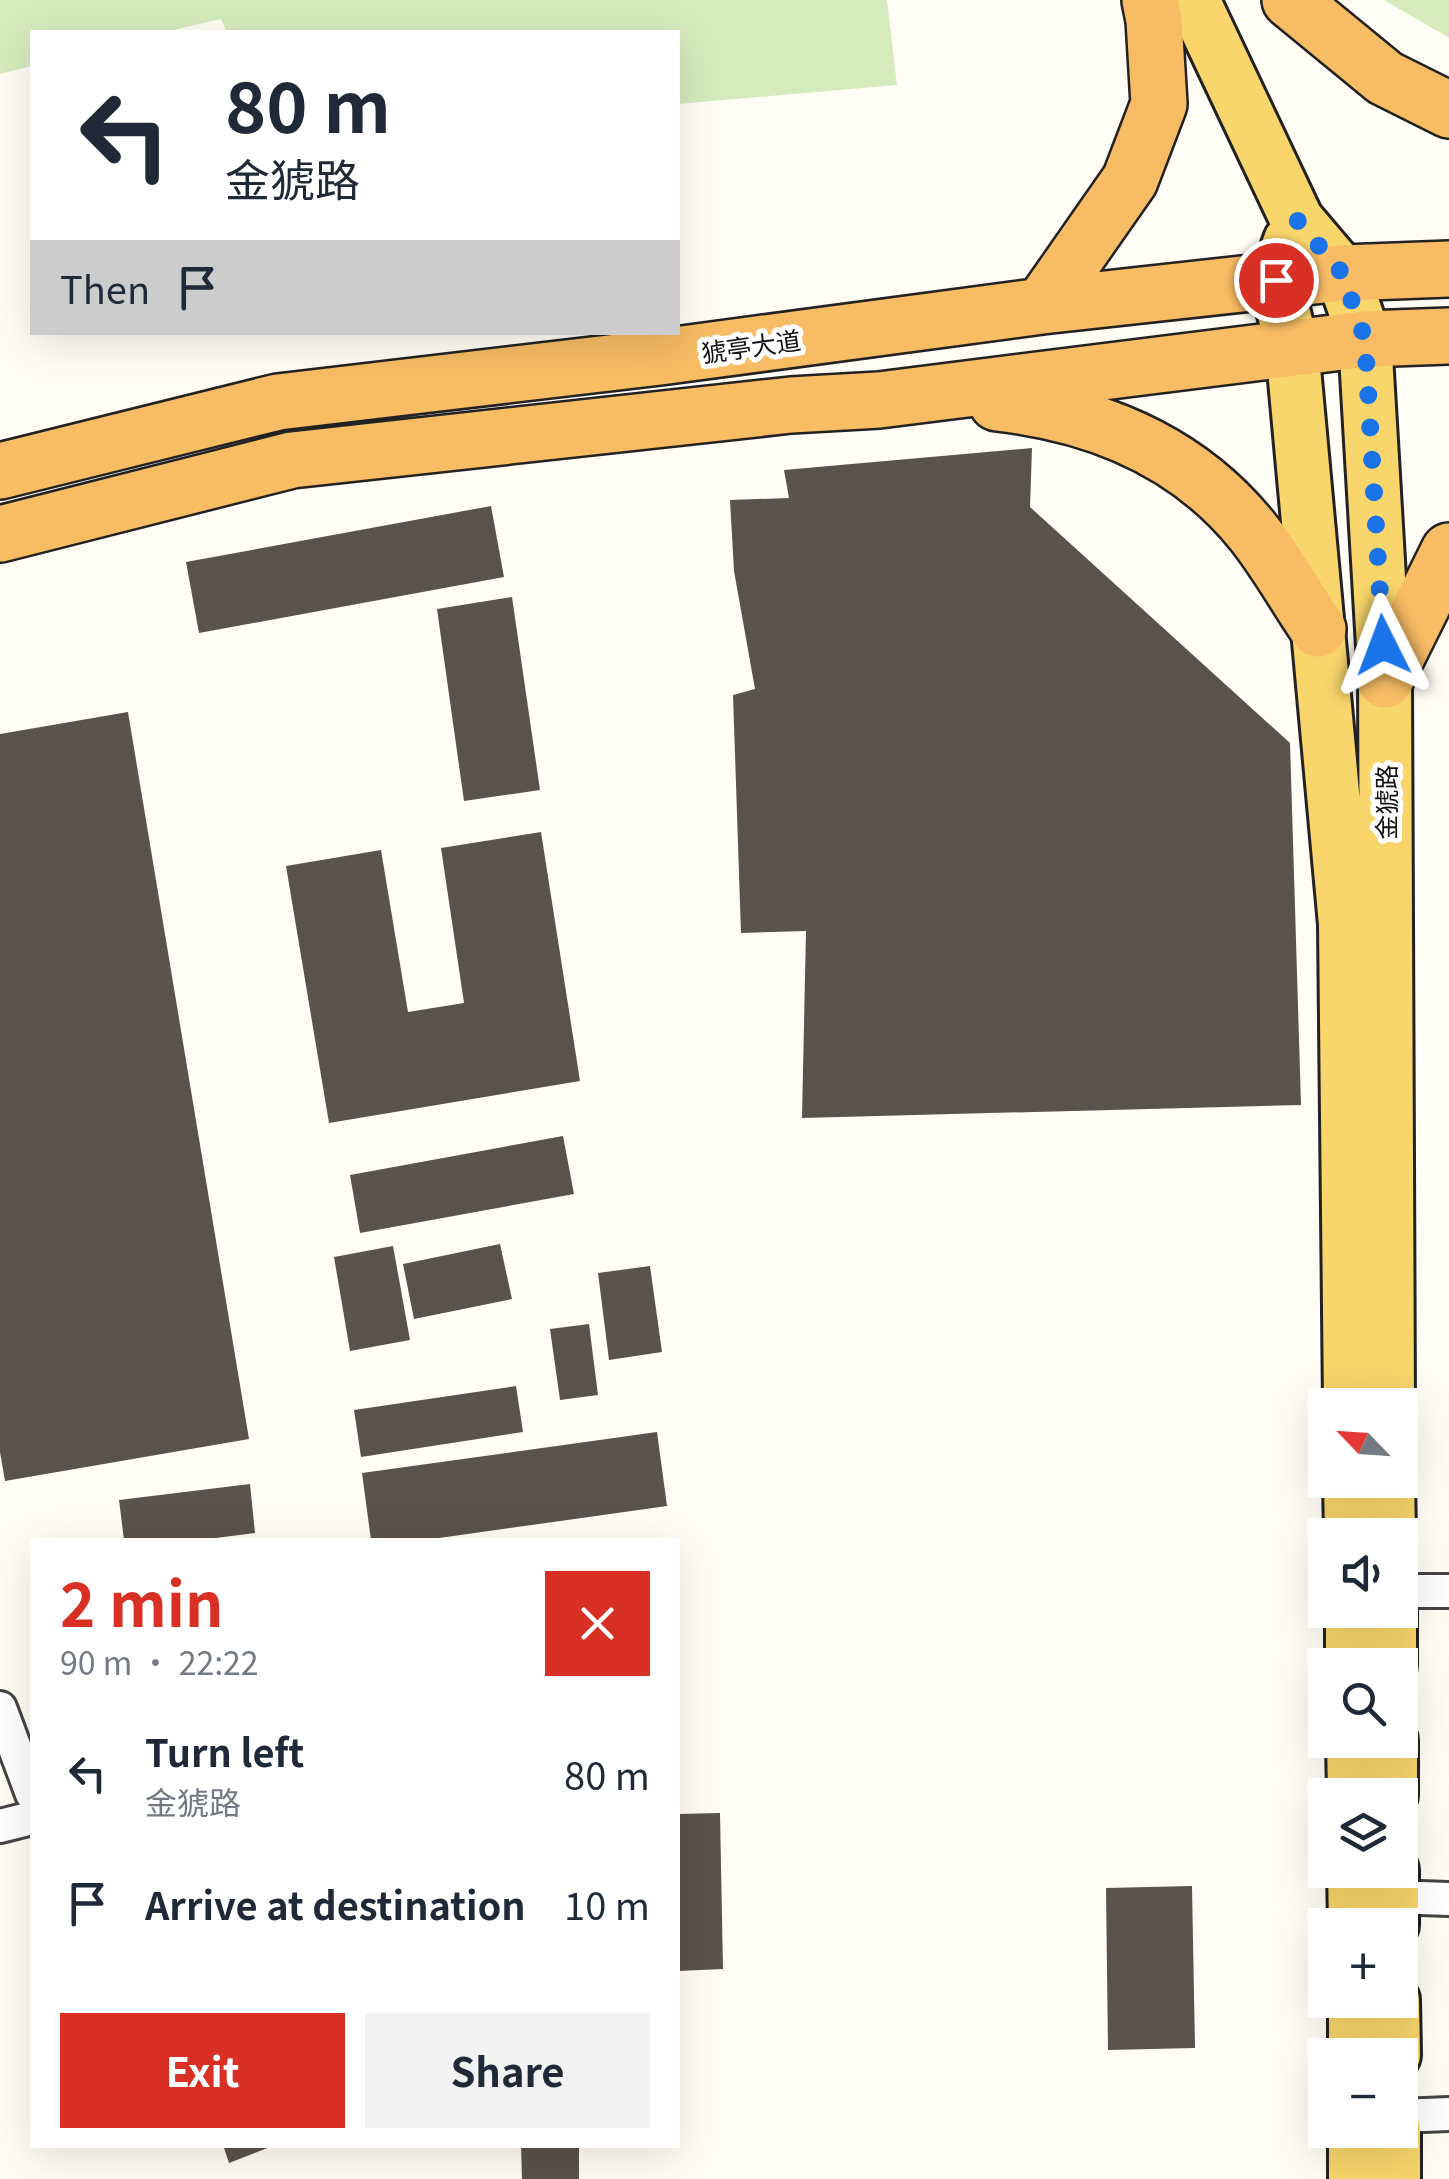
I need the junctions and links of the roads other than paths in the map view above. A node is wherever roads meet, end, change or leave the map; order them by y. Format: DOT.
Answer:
graph roads {
  1 [pos="1150,0"];
  2 [pos="1193,0"];
  3 [pos="1290,0"];
  4 [pos="1449,110"];
  5 [pos="1297,220"];
  6 [pos="1449,269"];
  7 [pos="1342,273"];
  8 [pos="1276,280"];
  9 [pos="1042,306"];
  10 [pos="1449,336"];
  11 [pos="1365,339"];
  12 [pos="1292,347"];
  13 [pos="879,400"];
  14 [pos="0,471"];
  15 [pos="0,534"];
  16 [pos="1449,551"];
  17 [pos="1318,629"];
  18 [pos="1385,680"];
  19 [pos="1350,1388"];
  20 [pos="1388,1388"];
  21 [pos="1449,1591"];
  22 [pos="1418,1592"];
  23 [pos="0,1708"];
  24 [pos="30,1789"];
  25 [pos="30,1818"];
  26 [pos="0,1826"];
  27 [pos="1377,1898"];
  28 [pos="1449,1899"];
  29 [pos="1449,2114"];
  30 [pos="1418,2115"];
  31 [pos="1355,2148"];
  32 [pos="1394,2148"];
  33 [pos="1355,2179"];
  34 [pos="1394,2179"];
  1 -- 9 [label="highway"];
  2 -- 5 [label="main road, 金猇路"];
  3 -- 4 [label="highway"];
  5 -- 7 [label="main road, 金猇路"];
  5 -- 8 [label="main road"];
  6 -- 7 [label="highway, 猇亭大道"];
  7 -- 8 [label="highway, 猇亭大道"];
  7 -- 11 [label="main road, 金猇路"];
  8 -- 9 [label="highway, 猇亭大道"];
  8 -- 12 [label="main road, 金猇路"];
  9 -- 14 [label="highway, 猇亭大道"];
  10 -- 11 [label="highway"];
  11 -- 12 [label="highway"];
  11 -- 18 [label="main road, 金猇路"];
  12 -- 13 [label="highway"];
  12 -- 17 [label="main road, 金猇路"];
  13 -- 15 [label="highway"];
  13 -- 17 [label="highway"];
  16 -- 18 [label="highway"];
  17 -- 19 [label="main road, 金猇路"];
  18 -- 20 [label="main road, 金猇路"];
  21 -- 22 [label="street"];
  23 -- 24 [label="street"];
  25 -- 26 [label="street"];
  27 -- 28 [label="street"];
  29 -- 30 [label="street"];
  31 -- 33 [label="main road"];
  32 -- 34 [label="main road"];
}
